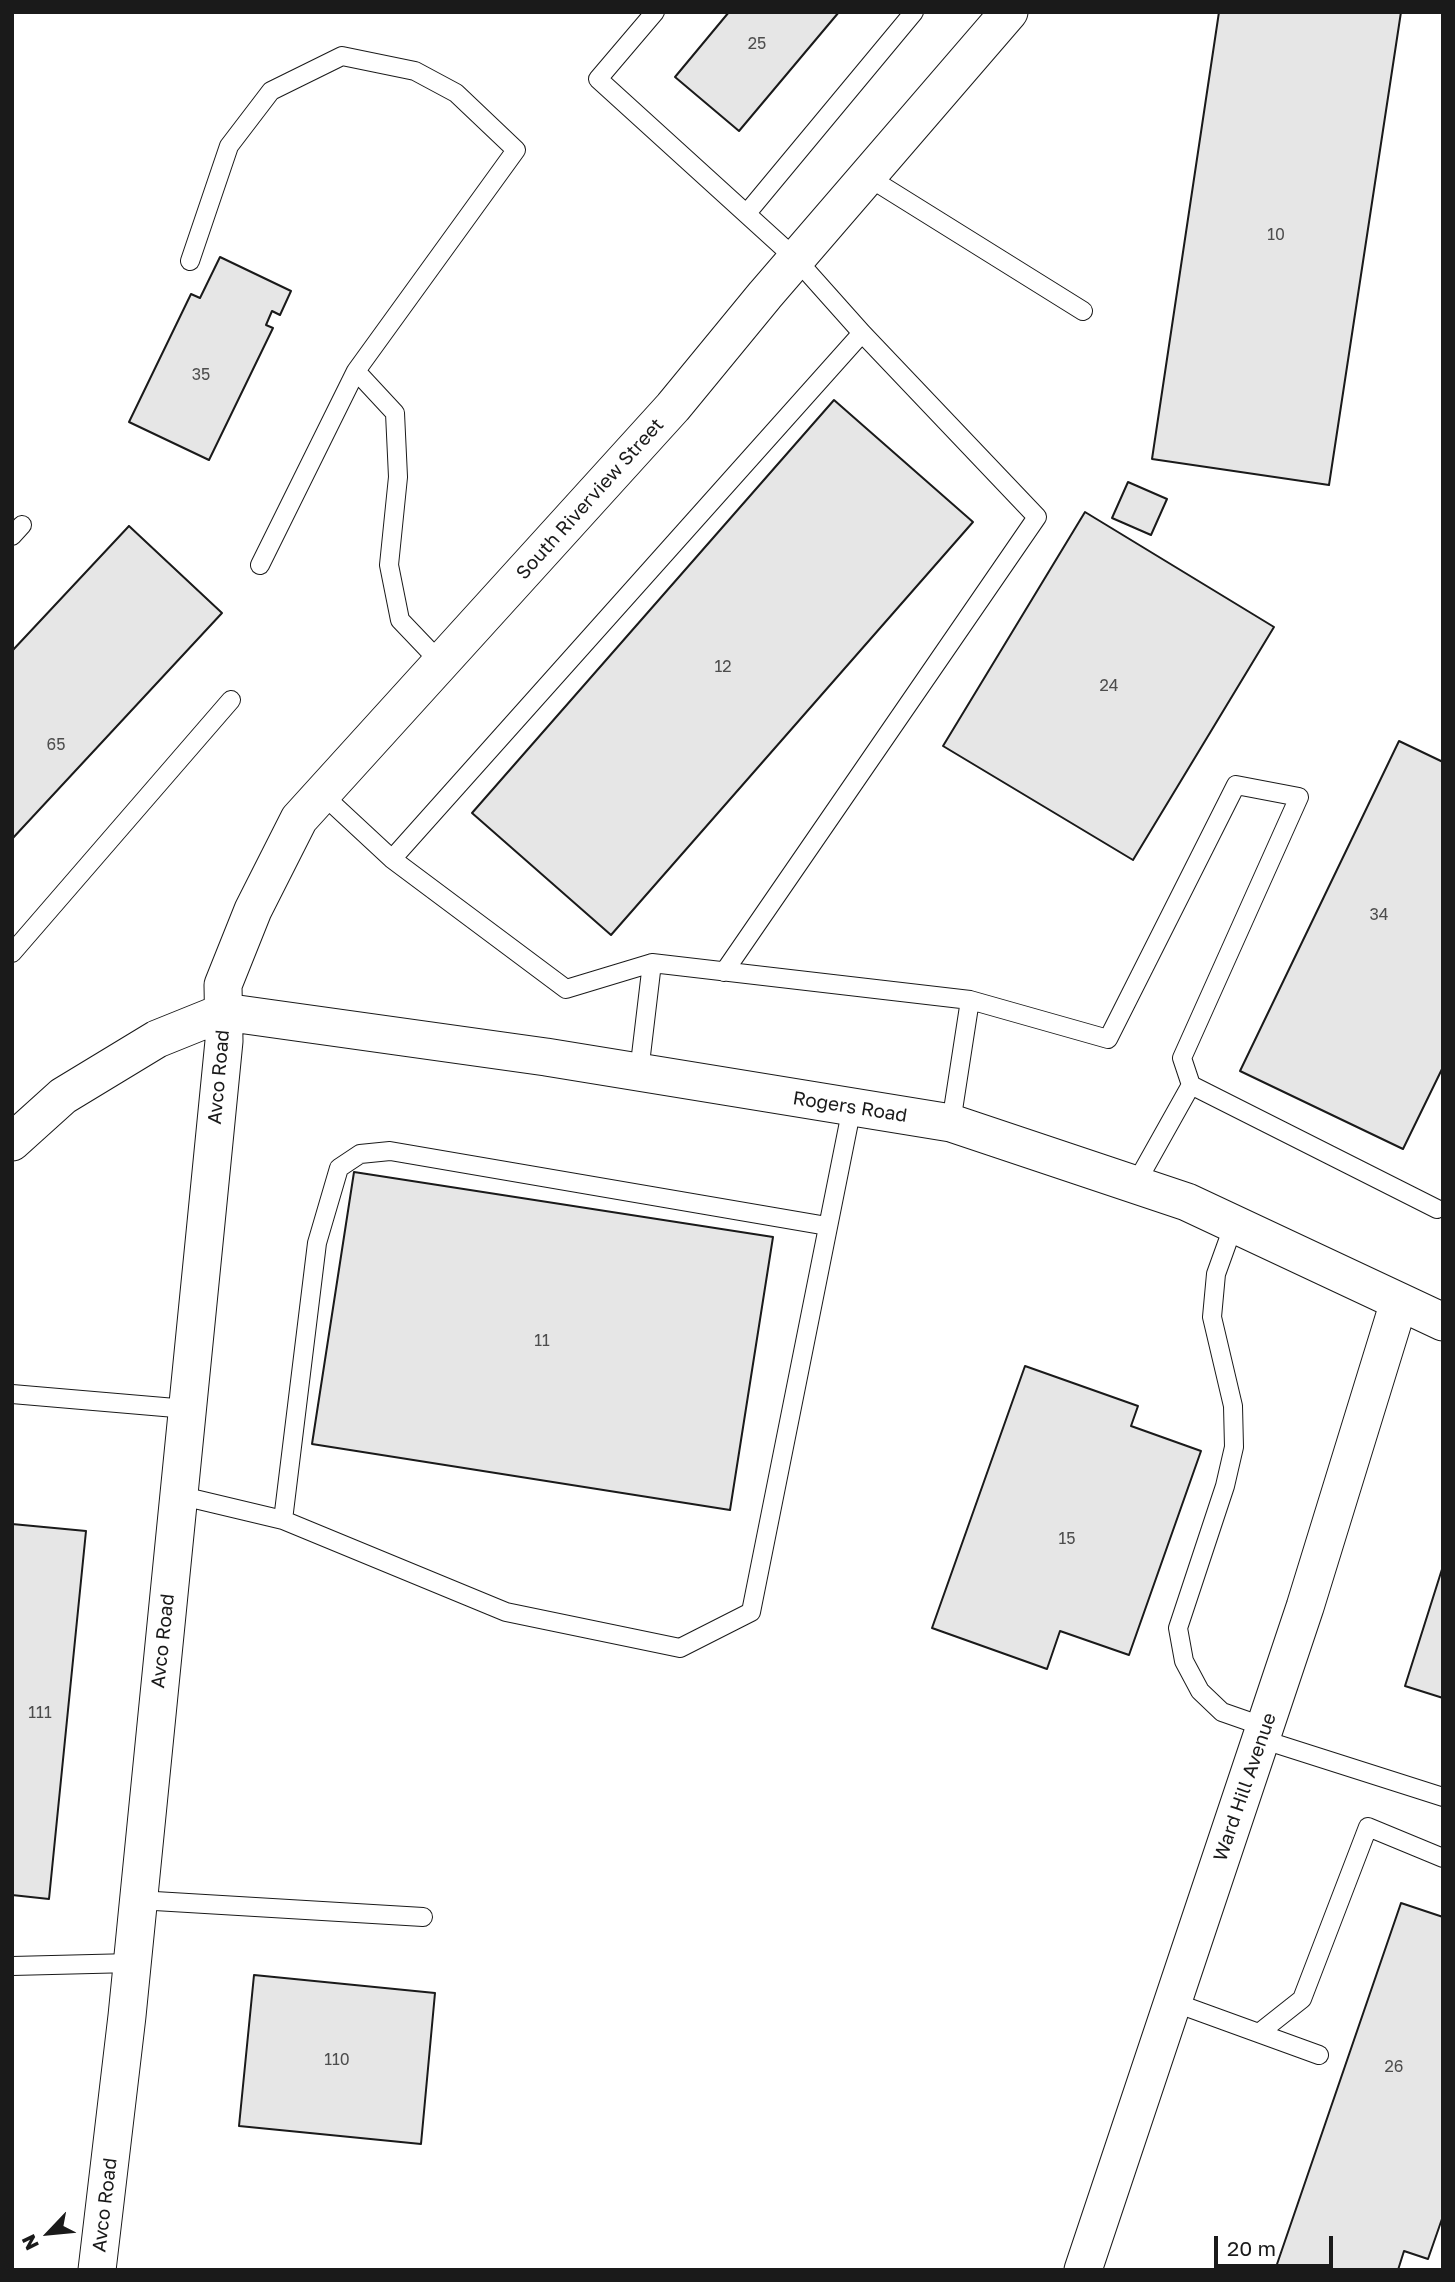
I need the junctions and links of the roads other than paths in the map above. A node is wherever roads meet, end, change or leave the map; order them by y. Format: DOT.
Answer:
graph roads {
  1 [pos="655,12"];
  2 [pos="914,12"];
  3 [pos="1009,12"];
  4 [pos="869,177"];
  5 [pos="747,213"];
  6 [pos="796,259"];
  7 [pos="190,261"];
  8 [pos="1083,311"];
  9 [pos="862,333"];
  10 [pos="356,371"];
  11 [pos="260,565"];
  12 [pos="442,664"];
  13 [pos="231,700"];
  14 [pos="322,794"];
  15 [pos="392,859"];
  16 [pos="12,953"];
  17 [pos="652,963"];
  18 [pos="724,972"];
  19 [pos="970,1000"];
  20 [pos="224,1013"];
  21 [pos="639,1072"];
  22 [pos="1191,1085"];
  23 [pos="852,1107"];
  24 [pos="951,1123"];
  25 [pos="12,1142"];
  26 [pos="1135,1185"];
  27 [pos="1441,1206"];
  28 [pos="1234,1224"];
  29 [pos="827,1226"];
  30 [pos="1399,1302"];
  31 [pos="1443,1322"];
  32 [pos="12,1394"];
  33 [pos="187,1409"];
  34 [pos="178,1495"];
  35 [pos="283,1520"];
  36 [pos="1263,1733"];
  37 [pos="1443,1797"];
  38 [pos="1443,1858"];
  39 [pos="138,1900"];
  40 [pos="423,1917"];
  41 [pos="132,1963"];
  42 [pos="12,1966"];
  43 [pos="1173,2002"];
  44 [pos="1259,2033"];
  45 [pos="1320,2055"];
  46 [pos="97,2270"];
  47 [pos="1083,2270"];
  1 -- 5 [label="lane"];
  2 -- 5 [label="lane"];
  3 -- 4 [label="street, South Riverview Street"];
  4 -- 6 [label="street, South Riverview Street"];
  4 -- 8 [label="lane"];
  5 -- 6 [label="lane"];
  6 -- 9 [label="lane"];
  6 -- 12 [label="street, South Riverview Street"];
  7 -- 10 [label="lane"];
  9 -- 15 [label="lane"];
  9 -- 18 [label="lane"];
  10 -- 11 [label="lane"];
  10 -- 12 [label="lane"];
  12 -- 14 [label="street, South Riverview Street"];
  13 -- 16 [label="lane"];
  14 -- 15 [label="lane"];
  14 -- 20 [label="street, South Riverview Street"];
  15 -- 17 [label="lane"];
  17 -- 18 [label="lane"];
  17 -- 21 [label="lane"];
  18 -- 19 [label="lane"];
  19 -- 22 [label="lane"];
  19 -- 24 [label="lane"];
  20 -- 21 [label="street, Rogers Road"];
  20 -- 25 [label="street"];
  20 -- 33 [label="street, Avco Road"];
  21 -- 23 [label="street, Rogers Road"];
  22 -- 26 [label="lane"];
  22 -- 27 [label="lane"];
  23 -- 24 [label="street, Rogers Road"];
  23 -- 29 [label="lane"];
  24 -- 26 [label="street, Rogers Road"];
  26 -- 28 [label="street, Rogers Road"];
  28 -- 30 [label="street, Rogers Road"];
  28 -- 36 [label="lane"];
  29 -- 35 [label="lane"];
  29 -- 35 [label="lane"];
  30 -- 31 [label="street, Rogers Road"];
  30 -- 36 [label="street, Ward Hill Avenue"];
  32 -- 33 [label="lane"];
  33 -- 34 [label="street, Avco Road"];
  34 -- 35 [label="lane"];
  34 -- 39 [label="street, Avco Road"];
  36 -- 37 [label="lane"];
  36 -- 43 [label="street, Ward Hill Avenue"];
  38 -- 44 [label="lane"];
  39 -- 40 [label="lane"];
  39 -- 41 [label="street, Avco Road"];
  41 -- 42 [label="lane"];
  41 -- 46 [label="street, Avco Road"];
  43 -- 44 [label="lane"];
  43 -- 47 [label="street, Ward Hill Avenue"];
  44 -- 45 [label="lane"];
}
